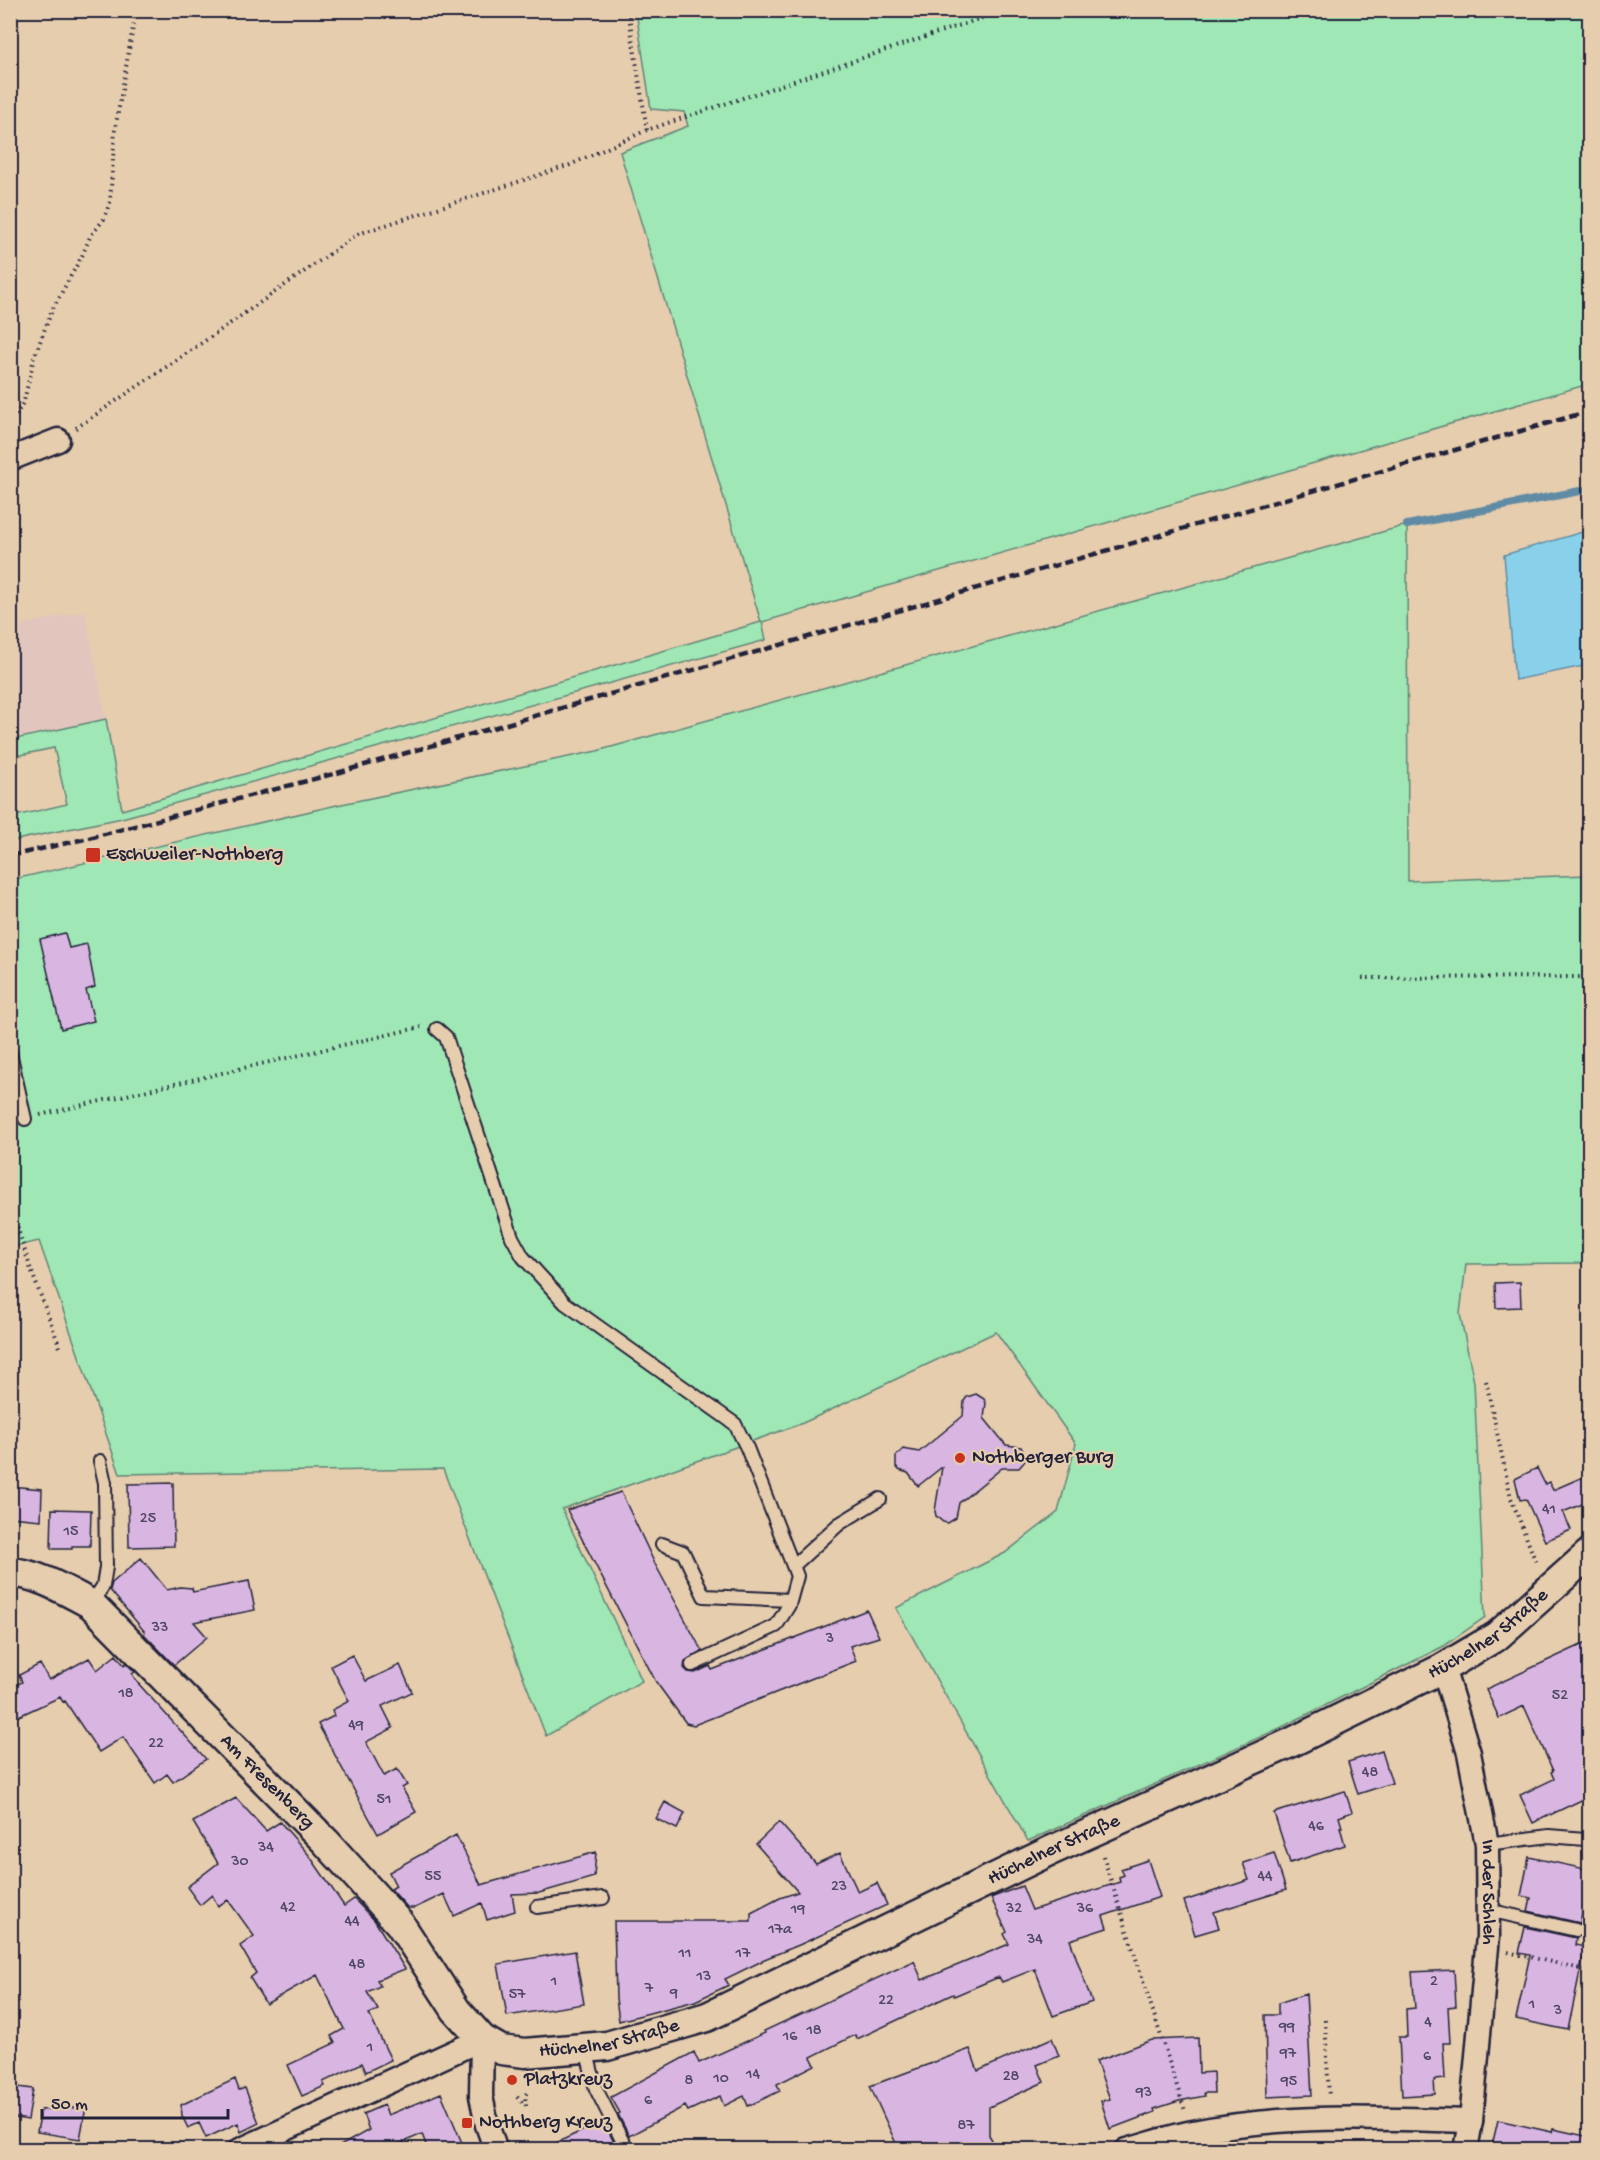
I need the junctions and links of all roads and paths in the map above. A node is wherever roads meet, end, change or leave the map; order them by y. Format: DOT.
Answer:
graph roads {
  1 [pos="136,10"];
  2 [pos="628,10"];
  3 [pos="1006,10"];
  4 [pos="647,130"];
  5 [pos="10,426"];
  6 [pos="58,440"];
  7 [pos="10,459"];
  8 [pos="1590,977"];
  9 [pos="1362,978"];
  10 [pos="437,1029"];
  11 [pos="10,1052"];
  12 [pos="25,1119"];
  13 [pos="10,1204"];
  14 [pos="61,1350"];
  15 [pos="1486,1381"];
  16 [pos="100,1461"];
  17 [pos="880,1499"];
  18 [pos="662,1544"];
  19 [pos="1590,1553"];
  20 [pos="793,1566"];
  21 [pos="10,1572"];
  22 [pos="1547,1591"];
  23 [pos="790,1600"];
  24 [pos="91,1604"];
  25 [pos="692,1665"];
  26 [pos="1443,1668"];
  27 [pos="1095,1831"];
  28 [pos="1585,1839"];
  29 [pos="1487,1844"];
  30 [pos="603,1898"];
  31 [pos="537,1907"];
  32 [pos="1488,1910"];
  33 [pos="1575,1930"];
  34 [pos="1487,1949"];
  35 [pos="1590,1971"];
  36 [pos="1324,2020"];
  37 [pos="482,2039"];
  38 [pos="586,2049"];
  39 [pos="528,2091"];
  40 [pos="517,2097"];
  41 [pos="1330,2119"];
  42 [pos="1471,2121"];
  43 [pos="1192,2132"];
  44 [pos="240,2150"];
  45 [pos="496,2150"];
  46 [pos="627,2150"];
  47 [pos="1127,2150"];
  48 [pos="1466,2150"];
  1 -- 5 [label="path"];
  2 -- 4 [label="path"];
  3 -- 4 [label="path"];
  4 -- 6 [label="path"];
  6 -- 7 [label="street"];
  8 -- 9 [label="path"];
  10 -- 12 [label="path"];
  10 -- 20 [label="lane"];
  11 -- 12 [label="lane"];
  13 -- 14 [label="path"];
  15 -- 22 [label="path"];
  16 -- 24 [label="lane"];
  17 -- 20 [label="lane"];
  18 -- 23 [label="lane"];
  19 -- 22 [label="street, Hüchelner Straße"];
  20 -- 23 [label="lane"];
  21 -- 24 [label="street, Am Fresenberg"];
  22 -- 26 [label="street, Hüchelner Straße"];
  23 -- 25 [label="lane"];
  24 -- 37 [label="street, Am Fresenberg"];
  26 -- 27 [label="street, Hüchelner Straße"];
  26 -- 29 [label="street, In der Schleh"];
  27 -- 38 [label="street, Hüchelner Straße"];
  27 -- 43 [label="path"];
  28 -- 29 [label="lane"];
  29 -- 32 [label="street, In der Schleh"];
  30 -- 31 [label="lane"];
  32 -- 33 [label="lane"];
  32 -- 34 [label="street, In der Schleh"];
  34 -- 35 [label="path"];
  34 -- 42 [label="street, In der Schleh"];
  36 -- 41 [label="path"];
  37 -- 38 [label="street, Hüchelner Straße"];
  37 -- 44 [label="street"];
  37 -- 45 [label="street"];
  38 -- 46 [label="lane"];
  39 -- 40 [label="path"];
  41 -- 42 [label="street"];
  41 -- 43 [label="street"];
  42 -- 48 [label="street, In der Schleh"];
  43 -- 47 [label="street"];
}
